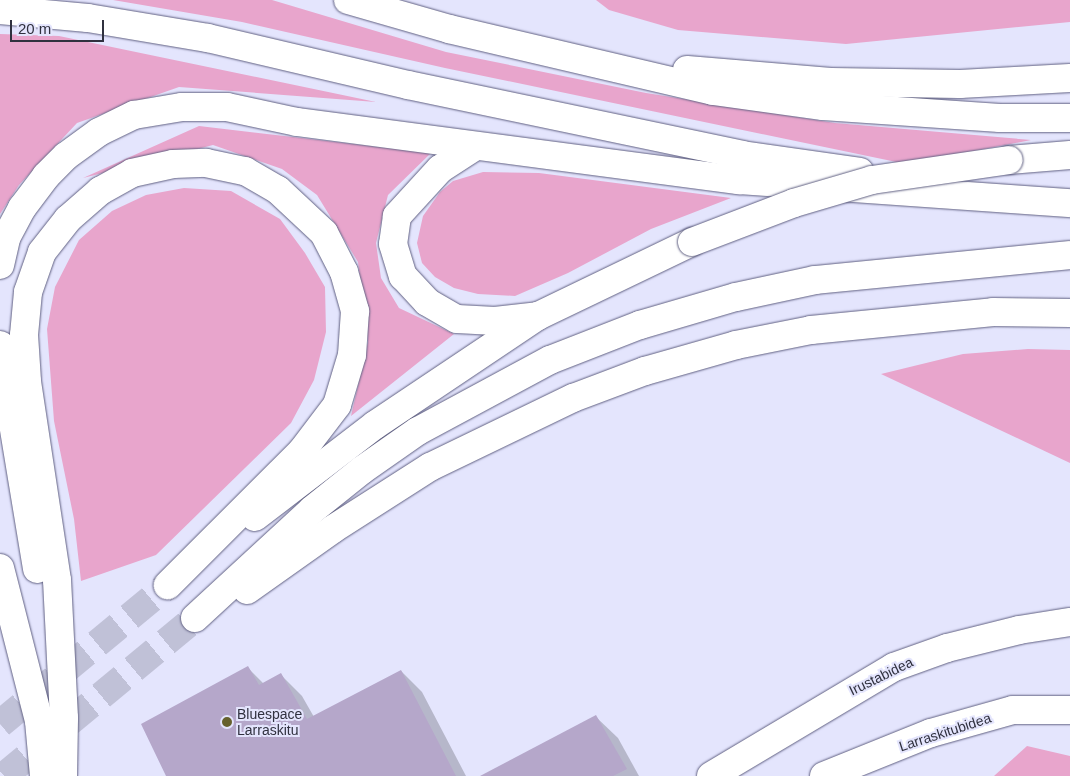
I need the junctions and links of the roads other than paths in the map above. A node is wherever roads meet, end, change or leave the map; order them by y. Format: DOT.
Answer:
graph roads {
  1 [pos="348,0"];
  2 [pos="0,10"];
  3 [pos="586,62"];
  4 [pos="1070,78"];
  5 [pos="1070,118"];
  6 [pos="474,147"];
  7 [pos="1070,155"];
  8 [pos="1062,203"];
  9 [pos="1070,255"];
  10 [pos="0,265"];
  11 [pos="1070,313"];
  12 [pos="538,316"];
  13 [pos="0,345"];
  14 [pos="0,568"];
  15 [pos="1070,622"];
  16 [pos="1070,710"];
  17 [pos="64,718"];
  18 [pos="44,776"];
  19 [pos="63,776"];
  20 [pos="711,776"];
  21 [pos="824,776"];
  1 -- 3 [label="main road"];
  2 -- 8 [label="main road"];
  3 -- 4 [label="main road"];
  3 -- 5 [label="main road"];
  6 -- 8 [label="main road"];
  6 -- 10 [label="main road"];
  6 -- 12 [label="main road"];
  7 -- 12 [label="main road, bridge"];
  9 -- 11 [label="main road"];
  12 -- 17 [label="main road"];
  13 -- 17 [label="main road"];
  14 -- 18 [label="main road"];
  15 -- 20 [label="main road, Irustabidea"];
  16 -- 21 [label="main road, Larraskitubidea"];
  17 -- 19 [label="main road"];
}
